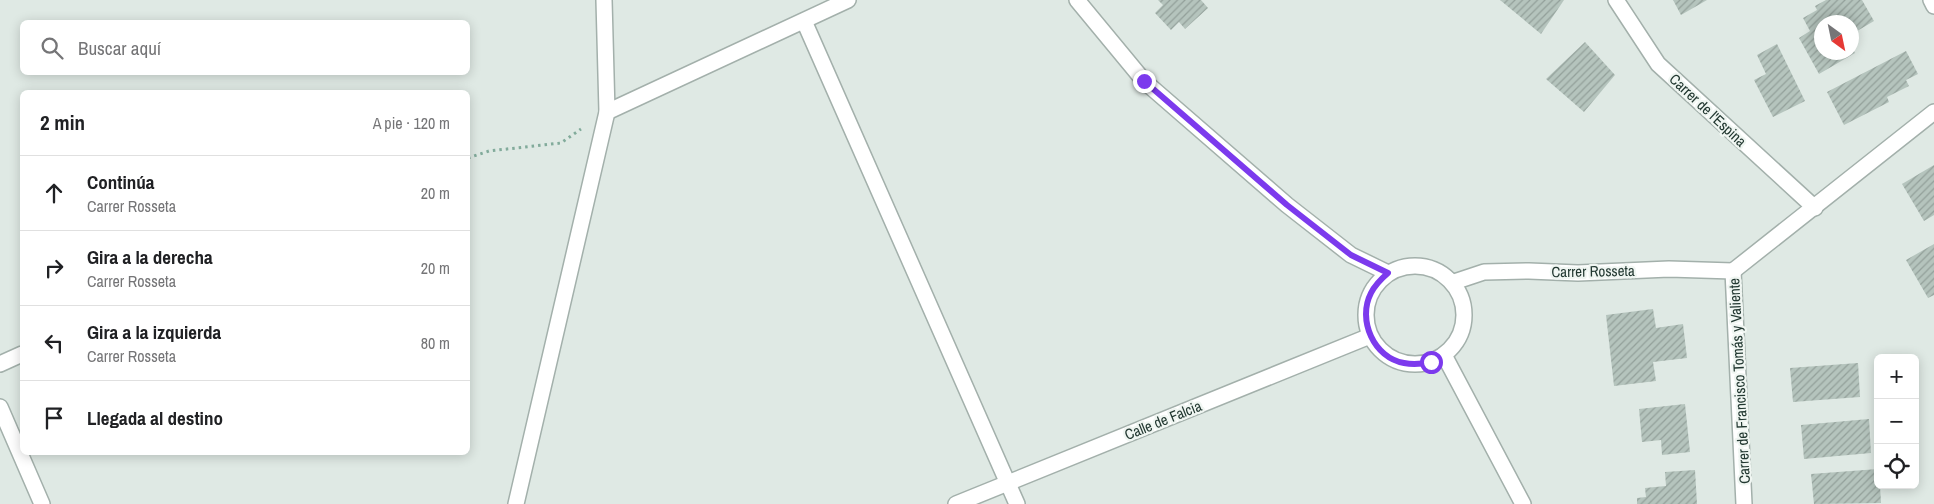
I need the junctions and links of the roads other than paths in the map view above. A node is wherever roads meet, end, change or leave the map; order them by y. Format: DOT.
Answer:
graph roads {
  1 [pos="604,0"];
  2 [pos="848,0"];
  3 [pos="1078,0"];
  4 [pos="1616,0"];
  5 [pos="1931,0"];
  6 [pos="1934,6"];
  7 [pos="804,20"];
  8 [pos="607,112"];
  9 [pos="1934,112"];
  10 [pos="1815,208"];
  11 [pos="1733,271"];
  12 [pos="1388,273"];
  13 [pos="1454,282"];
  14 [pos="1370,336"];
  15 [pos="20,355"];
  16 [pos="1444,356"];
  17 [pos="0,364"];
  18 [pos="0,407"];
  19 [pos="20,453"];
  20 [pos="21,455"];
  21 [pos="1008,482"];
  22 [pos="42,504"];
  23 [pos="516,504"];
  24 [pos="956,504"];
  25 [pos="1017,504"];
  26 [pos="1523,504"];
  27 [pos="1744,504"];
  1 -- 8 [label="street"];
  2 -- 7 [label="street"];
  3 -- 12 [label="street"];
  4 -- 10 [label="street, Carrer de l'Espina"];
  5 -- 6 [label="street"];
  7 -- 8 [label="street"];
  7 -- 21 [label="street"];
  8 -- 23 [label="street"];
  9 -- 10 [label="street, Carrer de Francisco Tomás y Valiente"];
  10 -- 11 [label="street, Carrer de Francisco Tomás y Valiente"];
  11 -- 13 [label="street, Carrer Rosseta"];
  11 -- 27 [label="street, Carrer de Francisco Tomás y Valiente"];
  12 -- 13 [label="street"];
  12 -- 14 [label="street"];
  13 -- 16 [label="street"];
  14 -- 16 [label="street"];
  14 -- 21 [label="street, Calle de Falcia"];
  15 -- 17 [label="street"];
  16 -- 26 [label="street"];
  18 -- 19 [label="street"];
  20 -- 22 [label="street"];
  21 -- 24 [label="street, Calle de Falcia"];
  21 -- 25 [label="street"];
}
